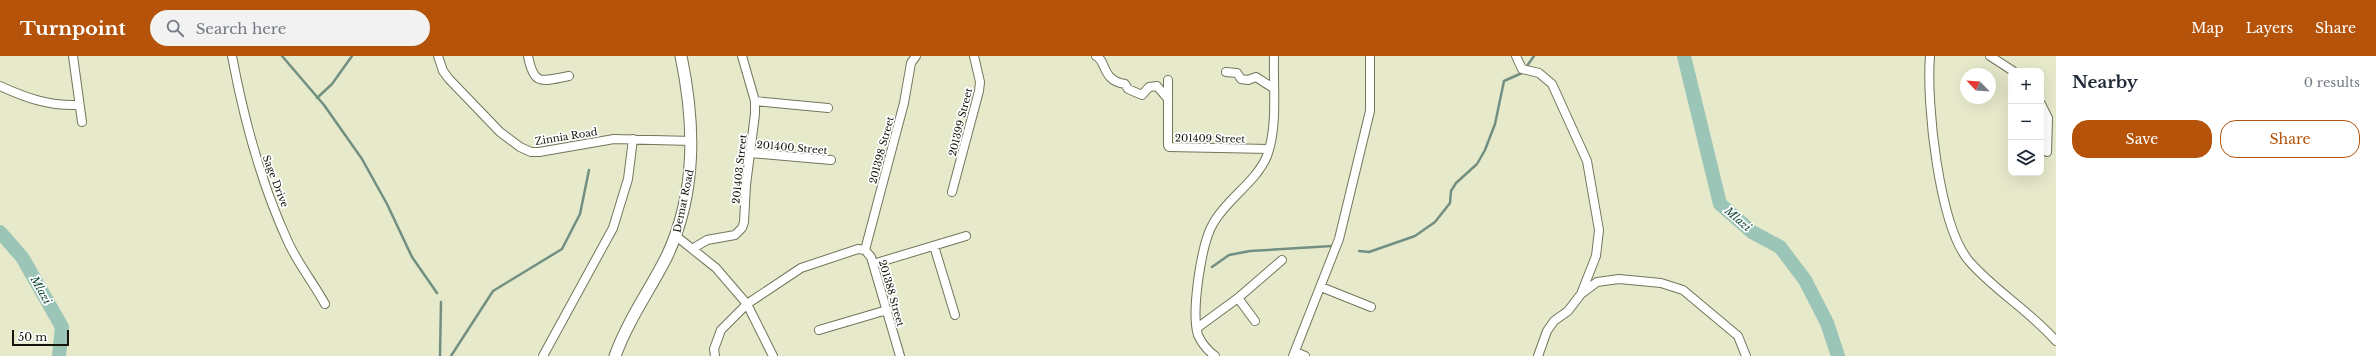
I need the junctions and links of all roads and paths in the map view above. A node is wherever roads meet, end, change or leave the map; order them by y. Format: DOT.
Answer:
graph roads {
  1 [pos="73,56"];
  2 [pos="232,56"];
  3 [pos="438,56"];
  4 [pos="528,56"];
  5 [pos="681,56"];
  6 [pos="742,56"];
  7 [pos="916,56"];
  8 [pos="974,56"];
  9 [pos="1096,56"];
  10 [pos="1274,56"];
  11 [pos="1370,56"];
  12 [pos="1516,56"];
  13 [pos="1930,56"];
  14 [pos="1990,56"];
  15 [pos="2008,68"];
  16 [pos="1226,72"];
  17 [pos="569,76"];
  18 [pos="1168,80"];
  19 [pos="0,86"];
  20 [pos="1273,88"];
  21 [pos="1168,99"];
  22 [pos="754,101"];
  23 [pos="78,105"];
  24 [pos="828,108"];
  25 [pos="2044,110"];
  26 [pos="82,122"];
  27 [pos="633,139"];
  28 [pos="692,140"];
  29 [pos="1269,149"];
  30 [pos="2048,152"];
  31 [pos="750,153"];
  32 [pos="831,160"];
  33 [pos="952,192"];
  34 [pos="676,236"];
  35 [pos="966,236"];
  36 [pos="934,246"];
  37 [pos="692,248"];
  38 [pos="865,250"];
  39 [pos="1282,260"];
  40 [pos="873,264"];
  41 [pos="1321,287"];
  42 [pos="1581,294"];
  43 [pos="1238,298"];
  44 [pos="325,304"];
  45 [pos="747,304"];
  46 [pos="1371,307"];
  47 [pos="887,310"];
  48 [pos="955,314"];
  49 [pos="1256,321"];
  50 [pos="1197,328"];
  51 [pos="819,330"];
  52 [pos="2053,332"];
  53 [pos="2056,341"];
  54 [pos="1294,354"];
  55 [pos="543,356"];
  56 [pos="615,356"];
  57 [pos="715,356"];
  58 [pos="773,356"];
  59 [pos="900,356"];
  60 [pos="1215,356"];
  61 [pos="1305,356"];
  62 [pos="1538,356"];
  63 [pos="1746,356"];
  1 -- 23 [label="street"];
  2 -- 44 [label="street, Sage Drive"];
  3 -- 27 [label="street, Zinnia Road"];
  4 -- 17 [label="street"];
  5 -- 28 [label="street, Demat Road"];
  6 -- 22 [label="street, 201403 Street"];
  7 -- 38 [label="street, 201398 Street"];
  8 -- 33 [label="street, 201399 Street"];
  9 -- 21 [label="street"];
  10 -- 20 [label="street"];
  11 -- 41 [label="street"];
  12 -- 42 [label="street"];
  13 -- 52 [label="street"];
  14 -- 15 [label="street"];
  16 -- 20 [label="street"];
  18 -- 21 [label="street, 201409 Street"];
  19 -- 23 [label="street"];
  20 -- 29 [label="street"];
  21 -- 29 [label="street, 201409 Street"];
  22 -- 24 [label="street"];
  22 -- 31 [label="street, 201403 Street"];
  23 -- 26 [label="street"];
  25 -- 30 [label="street"];
  27 -- 28 [label="street, Zinnia Road"];
  27 -- 55 [label="street"];
  28 -- 34 [label="street, Demat Road"];
  29 -- 50 [label="street"];
  31 -- 32 [label="street, 201400 Street"];
  31 -- 37 [label="street, 201403 Street"];
  34 -- 37 [label="street"];
  34 -- 56 [label="street, Demat Road"];
  35 -- 36 [label="street"];
  36 -- 40 [label="street"];
  36 -- 48 [label="street"];
  37 -- 45 [label="street"];
  38 -- 40 [label="street, 201388 Street"];
  38 -- 45 [label="street"];
  39 -- 43 [label="street"];
  40 -- 47 [label="street, 201388 Street"];
  41 -- 46 [label="street"];
  41 -- 54 [label="street"];
  42 -- 62 [label="street"];
  42 -- 63 [label="street"];
  43 -- 49 [label="street"];
  43 -- 50 [label="street"];
  45 -- 57 [label="street"];
  45 -- 58 [label="street"];
  47 -- 51 [label="street"];
  47 -- 59 [label="street, 201388 Street"];
  50 -- 60 [label="street"];
  52 -- 53 [label="street"];
  54 -- 61 [label="street"];
}
